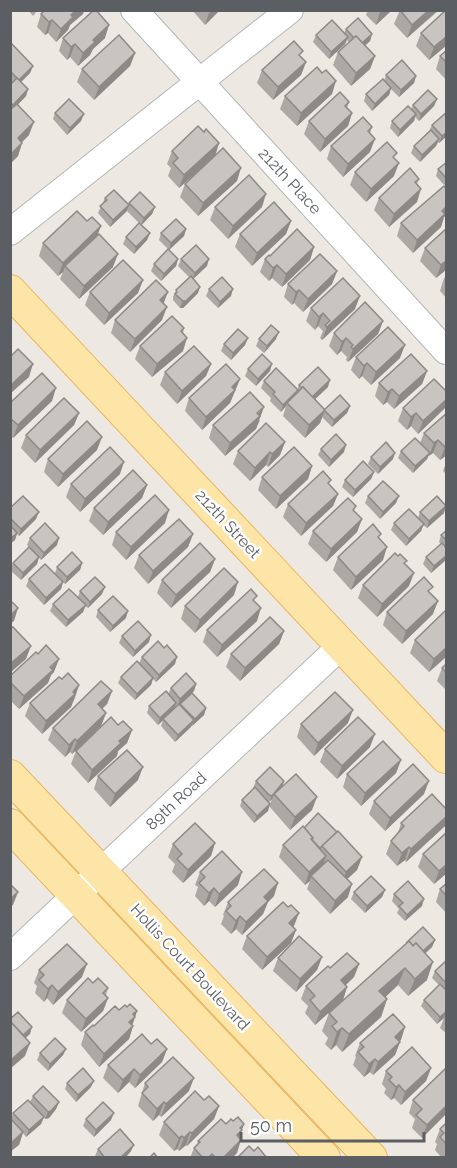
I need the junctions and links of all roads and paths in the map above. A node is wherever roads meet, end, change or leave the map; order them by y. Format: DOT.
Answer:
graph roads {
  1 [pos="134,10"];
  2 [pos="290,10"];
  3 [pos="200,82"];
  4 [pos="10,232"];
  5 [pos="10,291"];
  6 [pos="447,351"];
  7 [pos="342,645"];
  8 [pos="447,757"];
  9 [pos="10,776"];
  10 [pos="10,825"];
  11 [pos="101,872"];
  12 [pos="76,895"];
  13 [pos="10,957"];
  14 [pos="225,1005"];
  15 [pos="205,1030"];
  16 [pos="338,1125"];
  17 [pos="319,1152"];
  18 [pos="371,1158"];
  1 -- 3 [label="street, 212th Place"];
  2 -- 3 [label="street"];
  3 -- 4 [label="street"];
  3 -- 6 [label="street, 212th Place"];
  5 -- 7 [label="main road, 212th Street"];
  7 -- 8 [label="main road, 212th Street"];
  7 -- 11 [label="street, 89th Road"];
  9 -- 11 [label="main road, Hollis Court Boulevard"];
  10 -- 12 [label="main road, Hollis Court Boulevard"];
  11 -- 12 [label="street, 89th Road"];
  11 -- 14 [label="main road, Hollis Court Boulevard"];
  12 -- 13 [label="street, 89th Road"];
  12 -- 15 [label="main road, Hollis Court Boulevard"];
  14 -- 15 [label="main road"];
  14 -- 16 [label="main road, Hollis Court Boulevard"];
  15 -- 17 [label="main road, Hollis Court Boulevard"];
  16 -- 17 [label="main road"];
  16 -- 18 [label="main road, Hollis Court Boulevard"];
}
